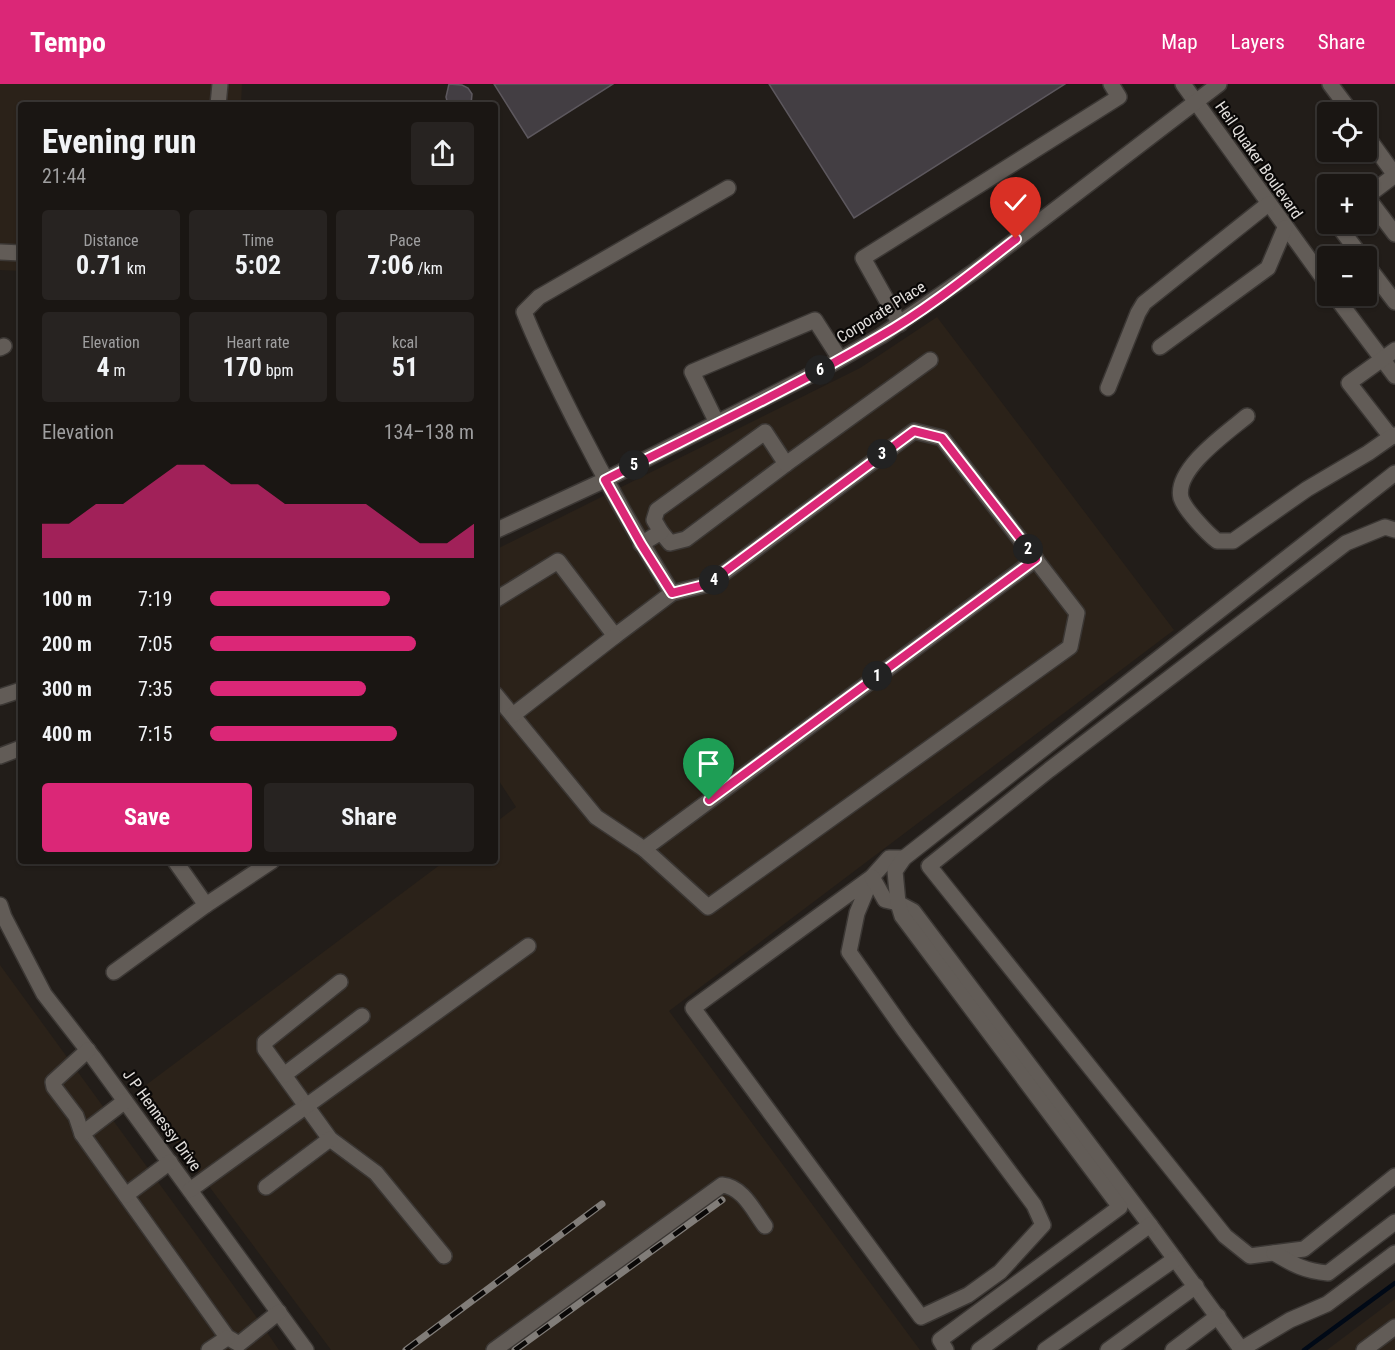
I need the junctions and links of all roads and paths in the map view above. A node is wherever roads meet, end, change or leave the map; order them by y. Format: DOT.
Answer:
graph roads {
  1 [pos="220,84"];
  2 [pos="1111,84"];
  3 [pos="1183,84"];
  4 [pos="1219,84"];
  5 [pos="1330,84"];
  6 [pos="1196,101"];
  7 [pos="218,102"];
  8 [pos="1344,102"];
  9 [pos="1377,150"];
  10 [pos="1395,175"];
  11 [pos="728,188"];
  12 [pos="1377,189"];
  13 [pos="1268,204"];
  14 [pos="1377,210"];
  15 [pos="1285,228"];
  16 [pos="1395,234"];
  17 [pos="0,252"];
  18 [pos="18,253"];
  19 [pos="1317,270"];
  20 [pos="1377,278"];
  21 [pos="1395,302"];
  22 [pos="1344,306"];
  23 [pos="900,324"];
  24 [pos="1160,347"];
  25 [pos="1389,355"];
  26 [pos="840,359"];
  27 [pos="930,360"];
  28 [pos="1395,376"];
  29 [pos="1108,388"];
  30 [pos="1247,416"];
  31 [pos="717,423"];
  32 [pos="1393,436"];
  33 [pos="786,464"];
  34 [pos="1395,473"];
  35 [pos="605,480"];
  36 [pos="498,530"];
  37 [pos="1395,530"];
  38 [pos="661,532"];
  39 [pos="641,544"];
  40 [pos="1036,559"];
  41 [pos="672,593"];
  42 [pos="498,598"];
  43 [pos="615,636"];
  44 [pos="18,691"];
  45 [pos="0,696"];
  46 [pos="498,698"];
  47 [pos="513,715"];
  48 [pos="18,749"];
  49 [pos="0,756"];
  50 [pos="644,849"];
  51 [pos="904,858"];
  52 [pos="177,864"];
  53 [pos="268,864"];
  54 [pos="872,878"];
  55 [pos="898,903"];
  56 [pos="0,905"];
  57 [pos="206,905"];
  58 [pos="528,946"];
  59 [pos="114,972"];
  60 [pos="340,981"];
  61 [pos="362,1016"];
  62 [pos="88,1050"];
  63 [pos="284,1075"];
  64 [pos="125,1101"];
  65 [pos="306,1105"];
  66 [pos="82,1134"];
  67 [pos="330,1139"];
  68 [pos="170,1162"];
  69 [pos="1395,1176"];
  70 [pos="266,1187"];
  71 [pos="190,1190"];
  72 [pos="126,1195"];
  73 [pos="1395,1222"];
  74 [pos="1150,1225"];
  75 [pos="765,1226"];
  76 [pos="1274,1253"];
  77 [pos="1395,1253"];
  78 [pos="444,1256"];
  79 [pos="1175,1259"];
  80 [pos="1196,1286"];
  81 [pos="279,1312"];
  82 [pos="1218,1316"];
  83 [pos="1395,1327"];
  84 [pos="227,1338"];
  85 [pos="209,1350"];
  86 [pos="306,1350"];
  87 [pos="494,1350"];
  88 [pos="946,1350"];
  89 [pos="979,1350"];
  90 [pos="1046,1350"];
  91 [pos="1108,1350"];
  92 [pos="1173,1350"];
  93 [pos="1241,1350"];
  94 [pos="1364,1350"];
  1 -- 7 [label="street"];
  2 -- 23 [label="street"];
  3 -- 6 [label="street, Heil Quaker Boulevard"];
  4 -- 6 [label="street, Corporate Place"];
  5 -- 8 [label="street"];
  6 -- 13 [label="street, Heil Quaker Boulevard"];
  6 -- 23 [label="street, Corporate Place"];
  9 -- 10 [label="street"];
  10 -- 12 [label="street"];
  11 -- 35 [label="street"];
  13 -- 15 [label="street, Heil Quaker Boulevard"];
  13 -- 29 [label="street"];
  14 -- 16 [label="street"];
  15 -- 19 [label="street, Heil Quaker Boulevard"];
  15 -- 24 [label="street"];
  17 -- 18 [label="street"];
  20 -- 21 [label="street"];
  22 -- 25 [label="street"];
  23 -- 26 [label="street, Corporate Place"];
  25 -- 28 [label="street"];
  25 -- 32 [label="street"];
  26 -- 31 [label="street, Corporate Place"];
  26 -- 31 [label="street"];
  27 -- 33 [label="street"];
  30 -- 32 [label="street"];
  31 -- 35 [label="street, Corporate Place"];
  33 -- 38 [label="street"];
  33 -- 38 [label="street"];
  34 -- 51 [label="street"];
  35 -- 36 [label="street, Corporate Place"];
  35 -- 39 [label="street"];
  37 -- 76 [label="street"];
  38 -- 39 [label="street"];
  39 -- 41 [label="street"];
  40 -- 41 [label="street"];
  40 -- 50 [label="street"];
  40 -- 50 [label="street"];
  41 -- 43 [label="street"];
  42 -- 43 [label="street"];
  43 -- 47 [label="street"];
  44 -- 45 [label="street"];
  46 -- 47 [label="street"];
  47 -- 50 [label="street"];
  48 -- 49 [label="street"];
  51 -- 54 [label="street"];
  51 -- 55 [label="street"];
  52 -- 57 [label="street"];
  53 -- 57 [label="street"];
  54 -- 54 [label="street"];
  54 -- 55 [label="street"];
  55 -- 74 [label="street"];
  55 -- 88 [label="street"];
  56 -- 62 [label="street, J P Hennessy Drive"];
  57 -- 59 [label="street"];
  58 -- 65 [label="street"];
  60 -- 63 [label="street"];
  61 -- 63 [label="street"];
  62 -- 64 [label="street, J P Hennessy Drive"];
  62 -- 66 [label="street"];
  63 -- 65 [label="street"];
  64 -- 66 [label="street"];
  64 -- 68 [label="street, J P Hennessy Drive"];
  65 -- 67 [label="street"];
  65 -- 71 [label="street"];
  66 -- 72 [label="street"];
  67 -- 70 [label="street"];
  67 -- 78 [label="street"];
  68 -- 71 [label="street, J P Hennessy Drive"];
  68 -- 72 [label="street"];
  69 -- 76 [label="street"];
  71 -- 81 [label="street, J P Hennessy Drive"];
  72 -- 84 [label="street"];
  73 -- 76 [label="street"];
  74 -- 79 [label="street"];
  74 -- 89 [label="street"];
  75 -- 87 [label="street"];
  77 -- 93 [label="street"];
  79 -- 80 [label="street"];
  79 -- 90 [label="street"];
  80 -- 82 [label="street"];
  80 -- 91 [label="street"];
  81 -- 84 [label="street"];
  81 -- 86 [label="street, J P Hennessy Drive"];
  82 -- 92 [label="street"];
  82 -- 93 [label="street"];
  83 -- 94 [label="street"];
  84 -- 85 [label="street"];
}
